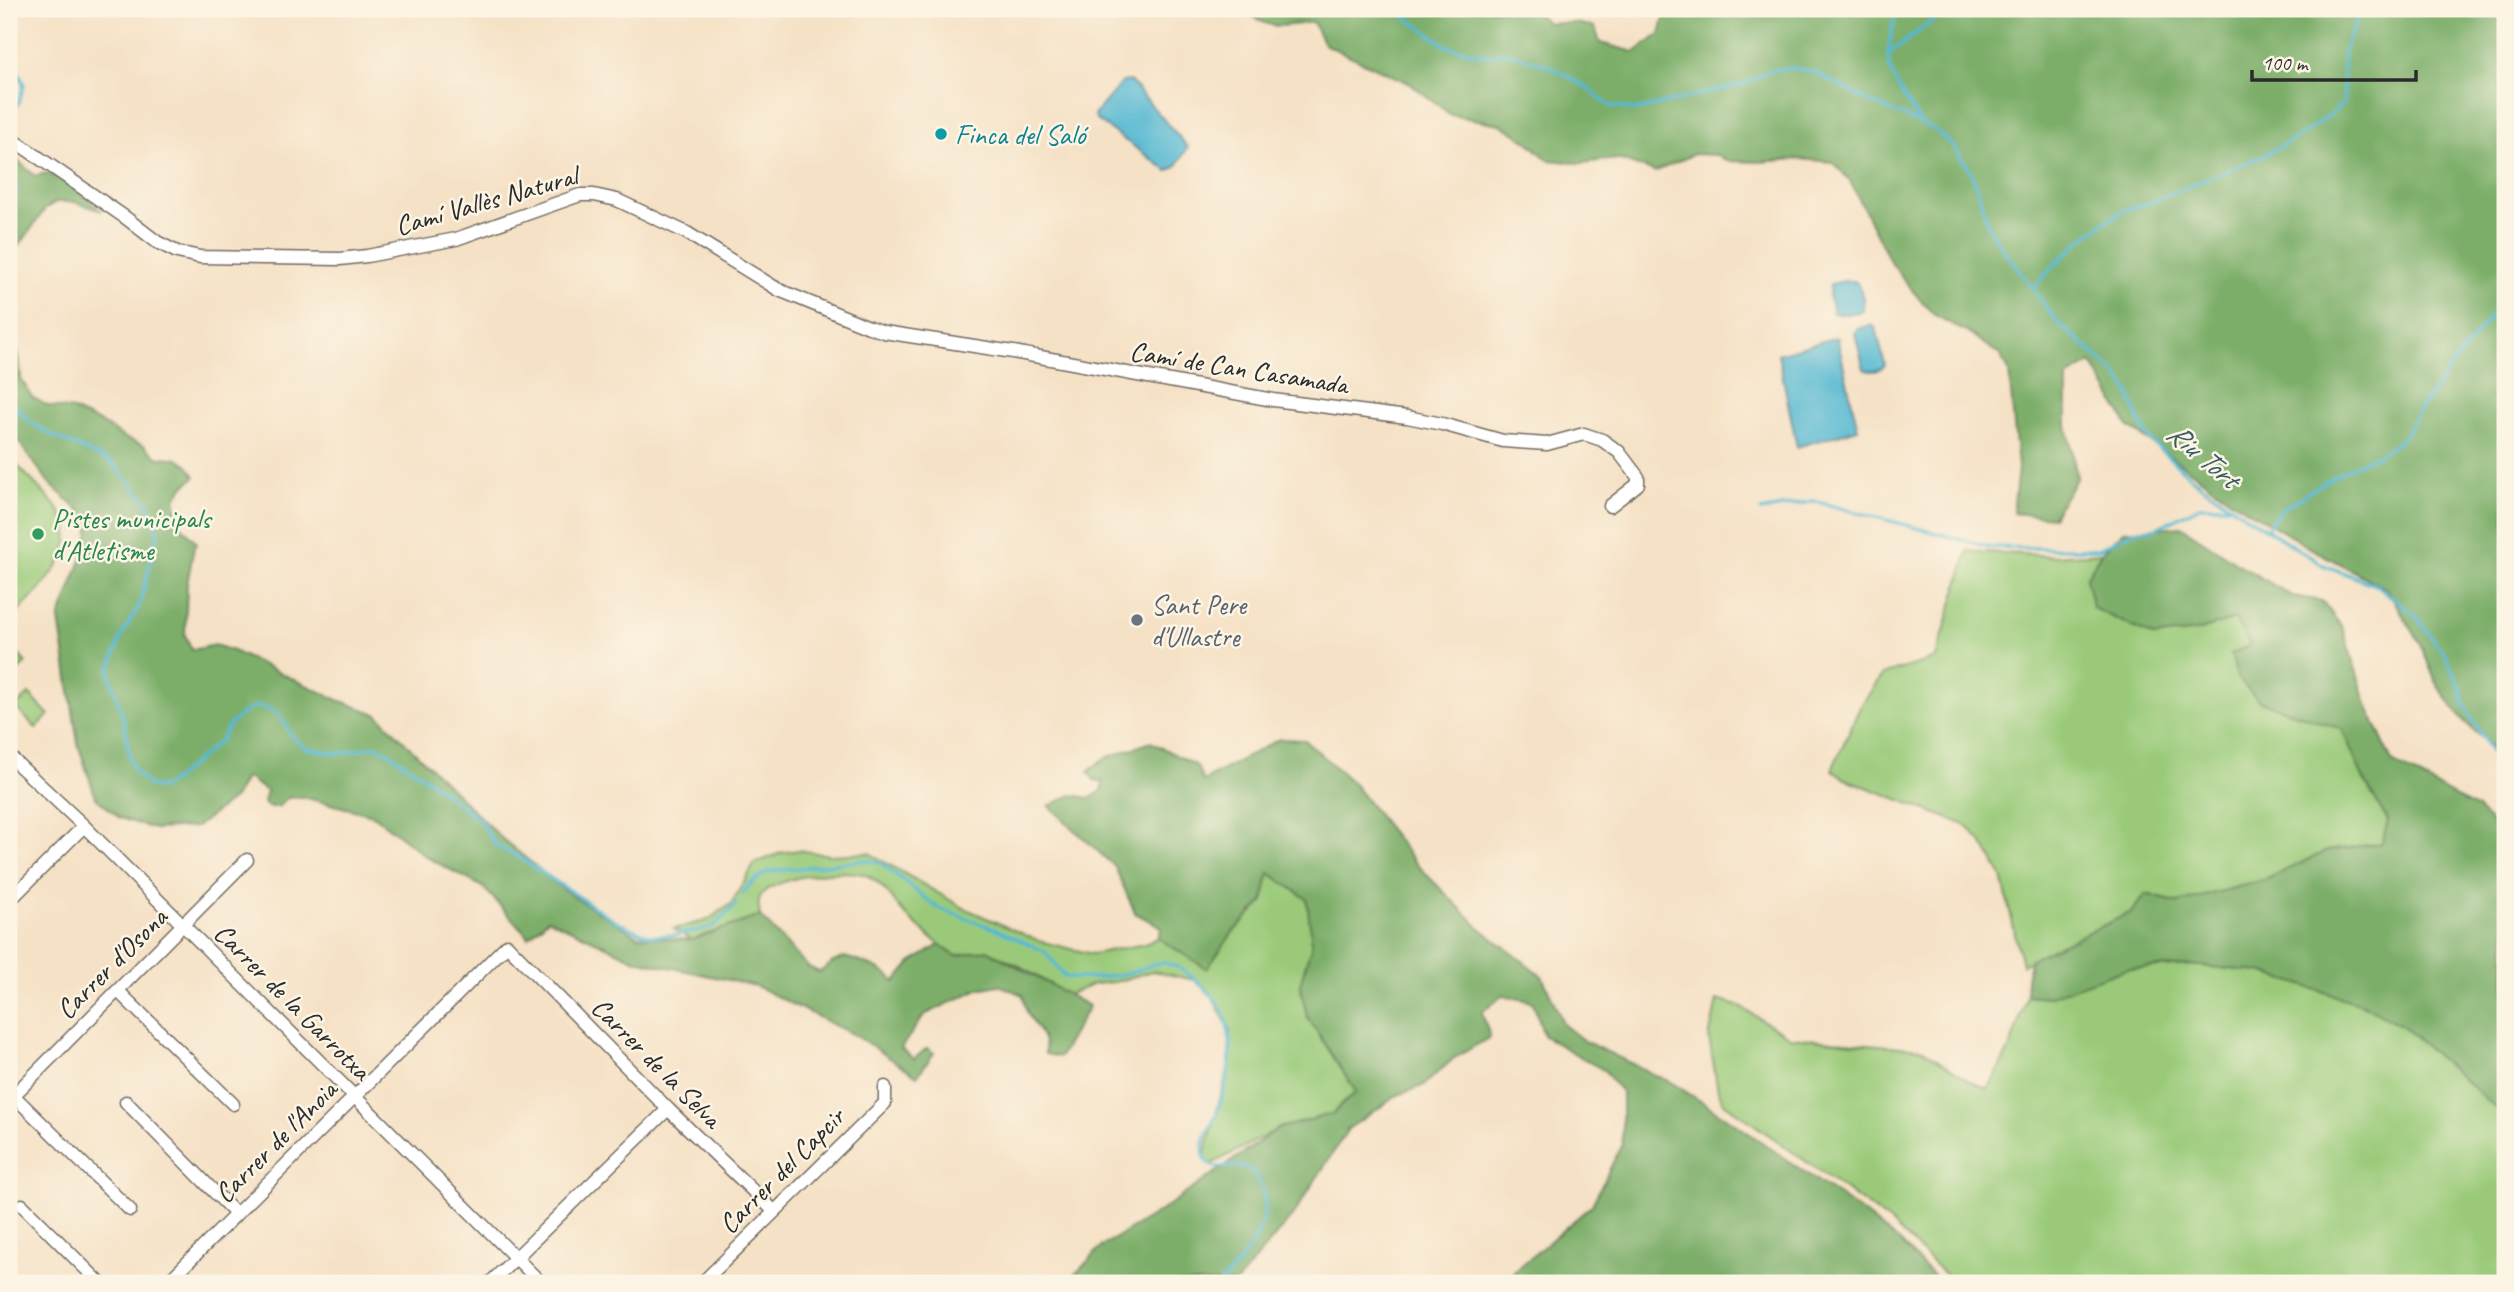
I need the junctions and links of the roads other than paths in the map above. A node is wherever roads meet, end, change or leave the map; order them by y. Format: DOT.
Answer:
graph roads {
  1 [pos="9,137"];
  2 [pos="779,289"];
  3 [pos="1611,506"];
  4 [pos="9,756"];
  5 [pos="84,826"];
  6 [pos="247,860"];
  7 [pos="9,901"];
  8 [pos="183,925"];
  9 [pos="508,945"];
  10 [pos="118,990"];
  11 [pos="885,1087"];
  12 [pos="11,1097"];
  13 [pos="354,1097"];
  14 [pos="126,1102"];
  15 [pos="233,1104"];
  16 [pos="668,1109"];
  17 [pos="22,1205"];
  18 [pos="130,1210"];
  19 [pos="774,1211"];
  20 [pos="236,1214"];
  21 [pos="516,1258"];
  22 [pos="100,1283"];
  23 [pos="167,1283"];
  24 [pos="490,1283"];
  25 [pos="541,1283"];
  26 [pos="702,1283"];
  1 -- 2 [label="street, Camí Vallès Natural"];
  2 -- 3 [label="street, Camí de Can Casamada"];
  4 -- 5 [label="street, Carrer de la Garrotxa"];
  5 -- 7 [label="street"];
  5 -- 8 [label="street, Carrer de la Garrotxa"];
  6 -- 8 [label="street, Carrer d'Osona"];
  8 -- 10 [label="street, Carrer d'Osona"];
  8 -- 13 [label="street, Carrer de la Garrotxa"];
  9 -- 13 [label="street, Carrer de l'Anoia"];
  9 -- 16 [label="street, Carrer de la Selva"];
  10 -- 12 [label="street, Carrer d'Osona"];
  10 -- 15 [label="street"];
  11 -- 19 [label="street, Carrer del Capcir"];
  12 -- 18 [label="street"];
  13 -- 20 [label="street, Carrer de l'Anoia"];
  13 -- 21 [label="street, Carrer de la Garrotxa"];
  14 -- 20 [label="street"];
  16 -- 19 [label="street, Carrer de la Selva"];
  16 -- 21 [label="street"];
  17 -- 22 [label="street"];
  19 -- 26 [label="street, Carrer del Capcir"];
  20 -- 23 [label="street, Carrer de l'Anoia"];
  21 -- 24 [label="street"];
  21 -- 25 [label="street, Carrer de la Garrotxa"];
}
